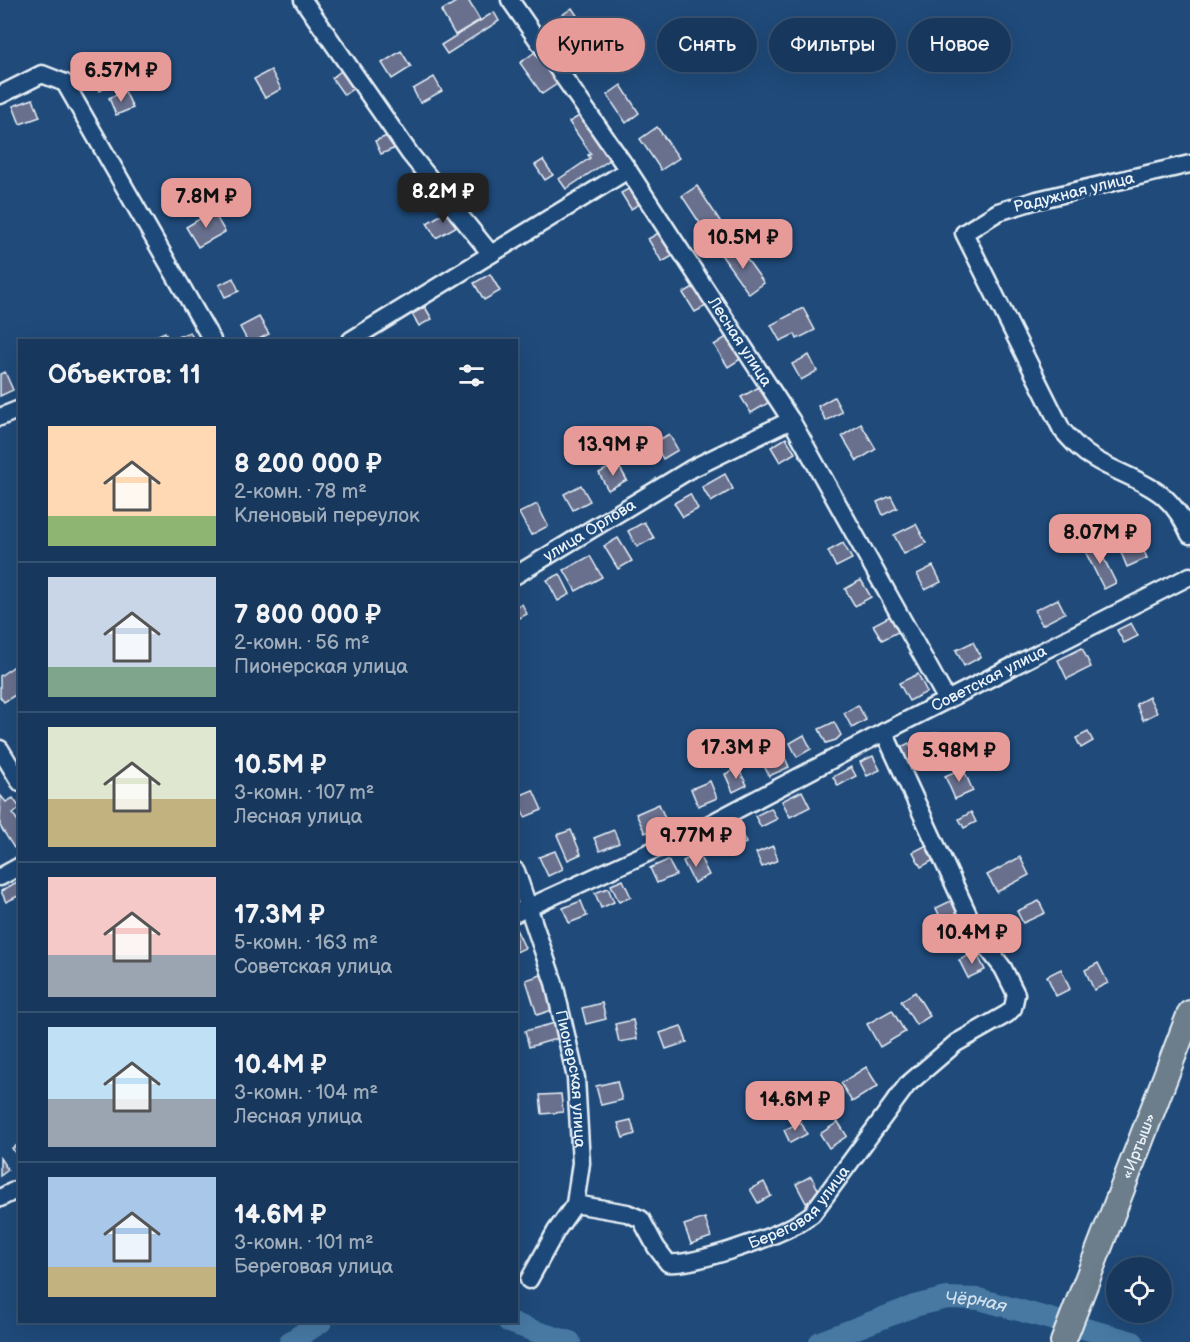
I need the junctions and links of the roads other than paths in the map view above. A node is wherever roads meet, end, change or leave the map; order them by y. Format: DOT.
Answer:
graph roads {
  1 [pos="303,0"];
  2 [pos="510,0"];
  3 [pos="0,95"];
  4 [pos="1190,164"];
  5 [pos="628,170"];
  6 [pos="491,254"];
  7 [pos="211,339"];
  8 [pos="353,339"];
  9 [pos="18,409"];
  10 [pos="0,417"];
  11 [pos="790,420"];
  12 [pos="1190,535"];
  13 [pos="518,574"];
  14 [pos="1190,576"];
  15 [pos="947,700"];
  16 [pos="884,732"];
  17 [pos="0,749"];
  18 [pos="18,779"];
  19 [pos="18,867"];
  20 [pos="0,877"];
  21 [pos="518,884"];
  22 [pos="522,909"];
  23 [pos="1190,1013"];
  24 [pos="18,1189"];
  25 [pos="0,1198"];
  26 [pos="575,1204"];
  27 [pos="529,1280"];
  28 [pos="1063,1342"];
  1 -- 6 [label="street"];
  2 -- 5 [label="street, Лесная улица"];
  3 -- 7 [label="street"];
  4 -- 12 [label="street, Радужная улица"];
  5 -- 6 [label="street"];
  5 -- 11 [label="street, Лесная улица"];
  6 -- 8 [label="street"];
  9 -- 10 [label="street"];
  11 -- 13 [label="street, улица Орлова"];
  11 -- 15 [label="street, Лесная улица"];
  14 -- 15 [label="street, Советская улица"];
  15 -- 16 [label="street, Советская улица"];
  16 -- 22 [label="street, Советская улица"];
  16 -- 26 [label="street, Береговая улица"];
  17 -- 18 [label="street"];
  19 -- 20 [label="street"];
  21 -- 22 [label="street, Пионерская улица"];
  22 -- 26 [label="street, Пионерская улица"];
  23 -- 28 [label="highway, «Иртыш»"];
  24 -- 25 [label="street"];
  26 -- 27 [label="street, Пионерская улица"];
}
